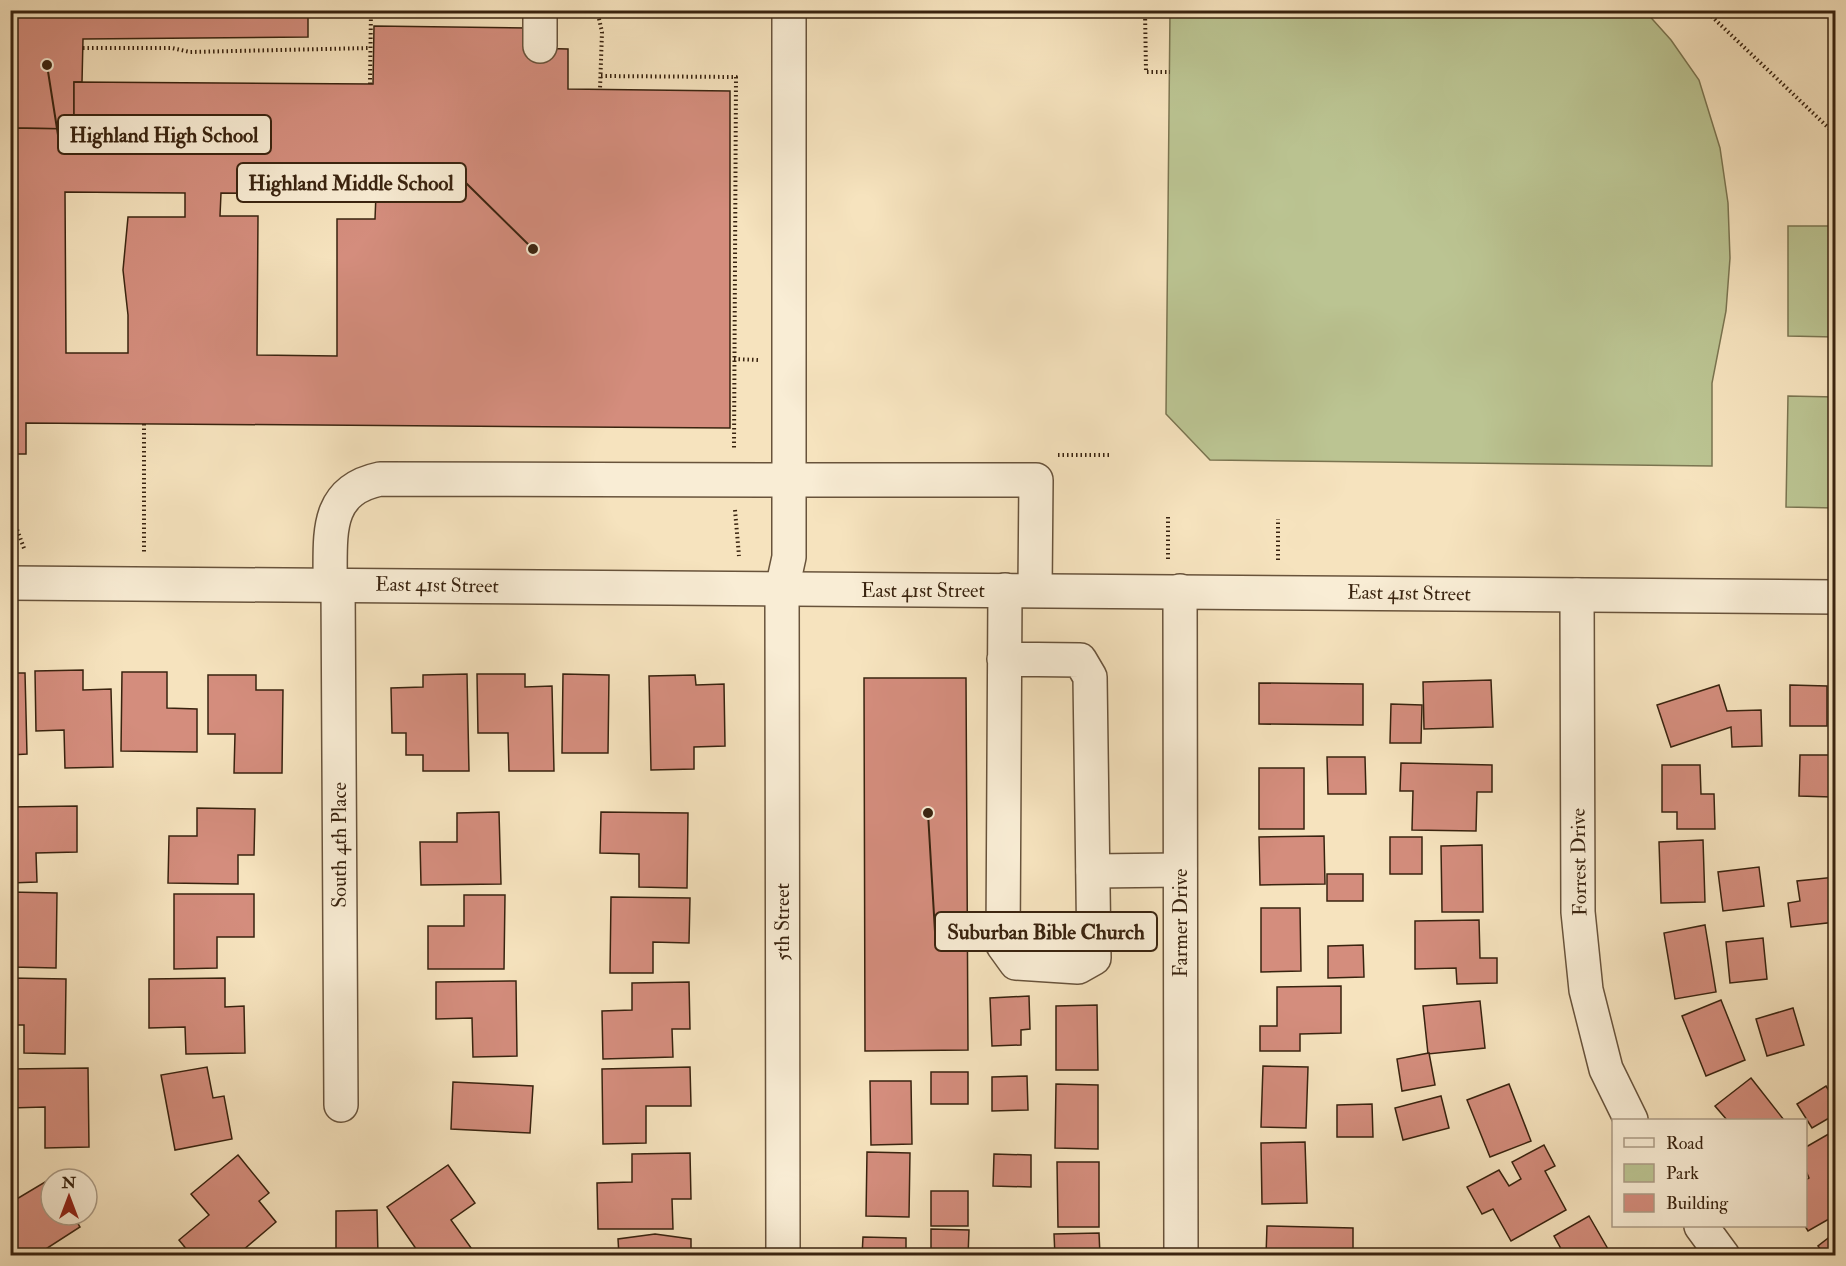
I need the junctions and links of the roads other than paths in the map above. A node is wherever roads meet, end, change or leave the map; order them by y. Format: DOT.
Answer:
graph roads {
  1 [pos="540,10"];
  2 [pos="789,10"];
  3 [pos="540,45"];
  4 [pos="789,480"];
  5 [pos="10,582"];
  6 [pos="334,584"];
  7 [pos="782,589"];
  8 [pos="1020,590"];
  9 [pos="1180,591"];
  10 [pos="1578,595"];
  11 [pos="1836,597"];
  12 [pos="1004,659"];
  13 [pos="1180,870"];
  14 [pos="1093,871"];
  15 [pos="341,1105"];
  16 [pos="1631,1119"];
  17 [pos="1702,1227"];
  18 [pos="783,1256"];
  19 [pos="1181,1256"];
  20 [pos="1723,1256"];
  1 -- 3 [label="street"];
  2 -- 4 [label="street, 5th Street"];
  4 -- 6 [label="street, South 4th Place"];
  4 -- 7 [label="street, 5th Street"];
  4 -- 8 [label="street, South 4th Place"];
  5 -- 6 [label="street, East 41st Street"];
  6 -- 7 [label="street, East 41st Street"];
  6 -- 15 [label="street, South 4th Place"];
  7 -- 8 [label="street, East 41st Street"];
  7 -- 18 [label="street, 5th Street"];
  8 -- 9 [label="street, East 41st Street"];
  8 -- 12 [label="street"];
  9 -- 10 [label="street, East 41st Street"];
  9 -- 13 [label="street, Farmer Drive"];
  10 -- 11 [label="street, East 41st Street"];
  10 -- 16 [label="street, Forrest Drive"];
  12 -- 14 [label="street"];
  12 -- 14 [label="street"];
  13 -- 14 [label="street"];
  13 -- 19 [label="street, Farmer Drive"];
  17 -- 20 [label="street"];
}
